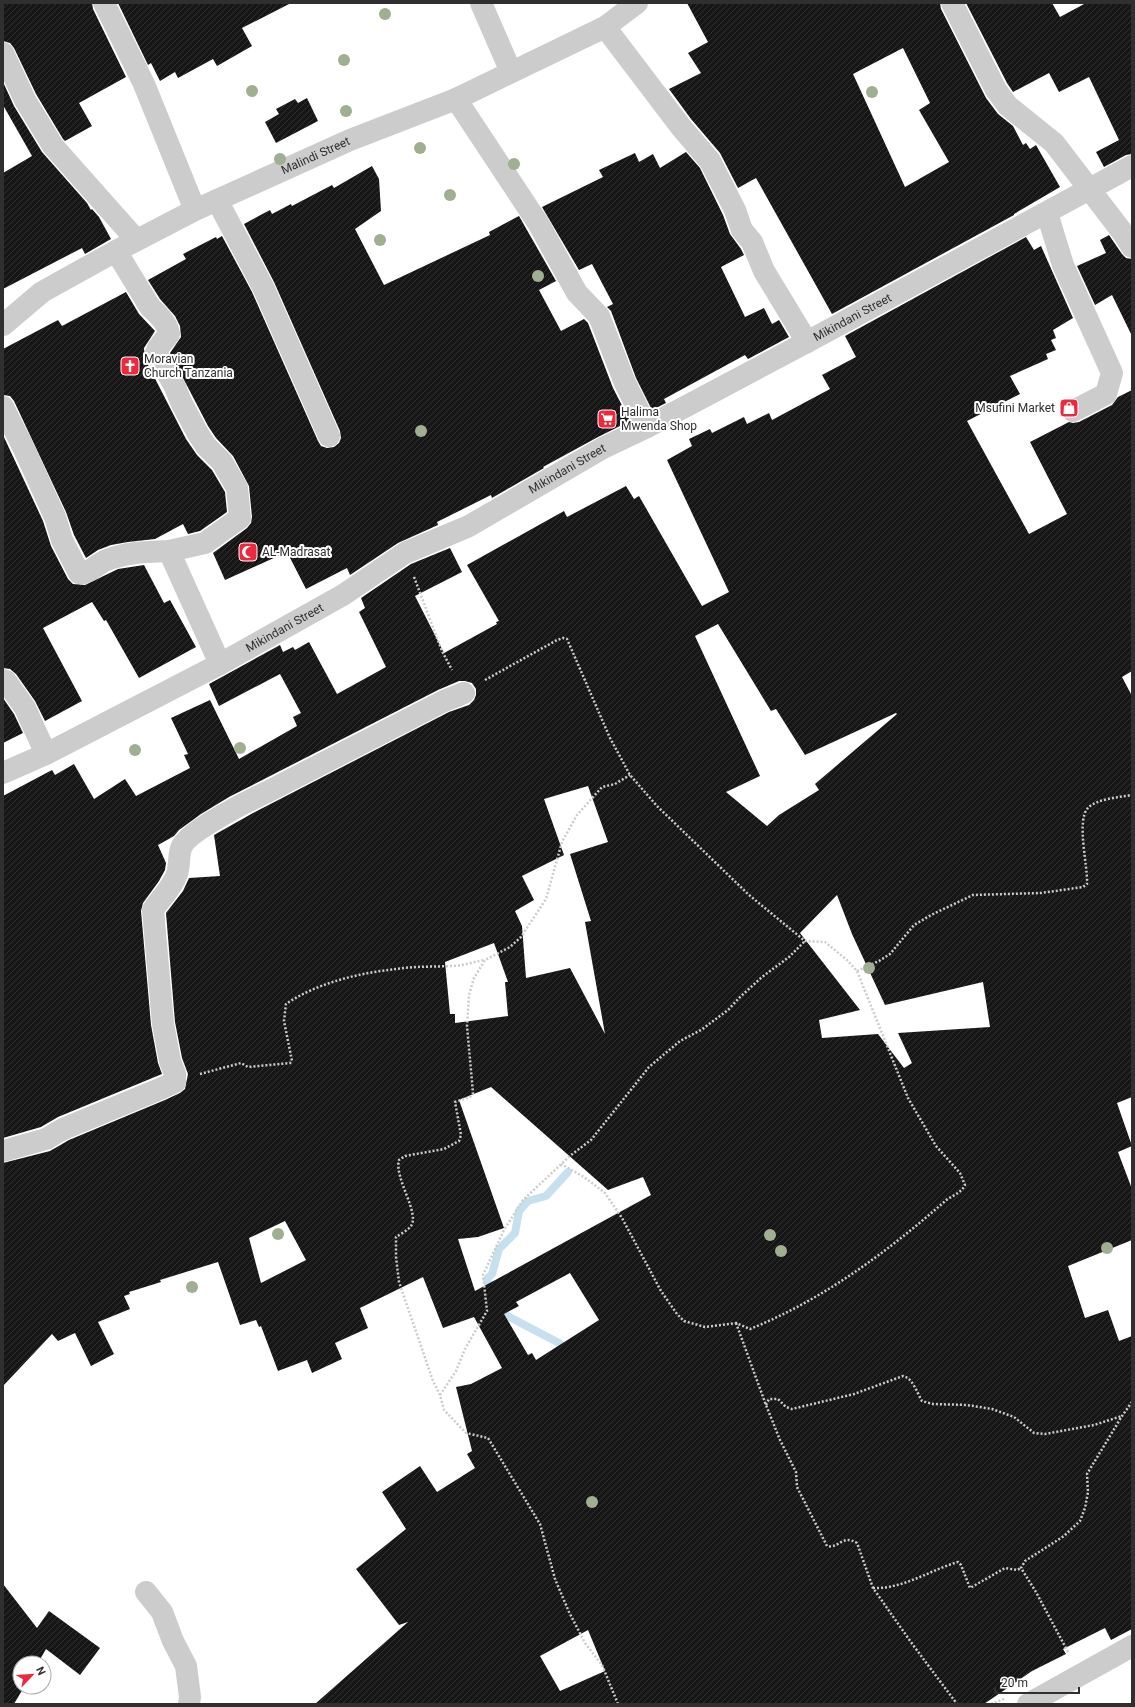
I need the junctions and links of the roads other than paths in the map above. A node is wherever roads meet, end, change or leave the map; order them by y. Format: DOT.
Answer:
graph roads {
  1 [pos="104,3"];
  2 [pos="481,3"];
  3 [pos="637,3"];
  4 [pos="952,3"];
  5 [pos="605,27"];
  6 [pos="3,53"];
  7 [pos="511,72"];
  8 [pos="456,99"];
  9 [pos="1132,166"];
  10 [pos="1090,190"];
  11 [pos="217,200"];
  12 [pos="194,210"];
  13 [pos="1047,213"];
  14 [pos="139,238"];
  15 [pos="1132,247"];
  16 [pos="116,251"];
  17 [pos="3,325"];
  18 [pos="807,342"];
  19 [pos="3,407"];
  20 [pos="1073,411"];
  21 [pos="647,427"];
  22 [pos="329,436"];
  23 [pos="169,551"];
  24 [pos="220,664"];
  25 [pos="3,680"];
  26 [pos="464,693"];
  27 [pos="46,754"];
  28 [pos="3,773"];
  29 [pos="3,1151"];
  30 [pos="146,1592"];
  31 [pos="1132,1646"];
  32 [pos="194,1702"];
  33 [pos="1028,1704"];
  1 -- 12 [label="street"];
  2 -- 7 [label="street"];
  3 -- 5 [label="street, Malindi Street"];
  4 -- 10 [label="street"];
  5 -- 7 [label="street, Malindi Street"];
  5 -- 18 [label="street"];
  6 -- 14 [label="street"];
  7 -- 8 [label="street, Malindi Street"];
  8 -- 11 [label="street, Malindi Street"];
  8 -- 21 [label="street"];
  9 -- 10 [label="street, Mikindani Street"];
  10 -- 13 [label="street, Mikindani Street"];
  10 -- 15 [label="street"];
  11 -- 12 [label="street, Malindi Street"];
  11 -- 22 [label="street"];
  12 -- 14 [label="street, Malindi Street"];
  13 -- 18 [label="street, Mikindani Street"];
  13 -- 20 [label="street"];
  14 -- 16 [label="street, Malindi Street"];
  16 -- 17 [label="street, Malindi Street"];
  16 -- 23 [label="street"];
  18 -- 21 [label="street, Mikindani Street"];
  19 -- 23 [label="street"];
  21 -- 24 [label="street, Mikindani Street"];
  23 -- 24 [label="street"];
  24 -- 27 [label="street, Mikindani Street"];
  25 -- 27 [label="street"];
  26 -- 29 [label="street"];
  27 -- 28 [label="street, Mikindani Street"];
  30 -- 32 [label="street"];
  31 -- 33 [label="street"];
}
